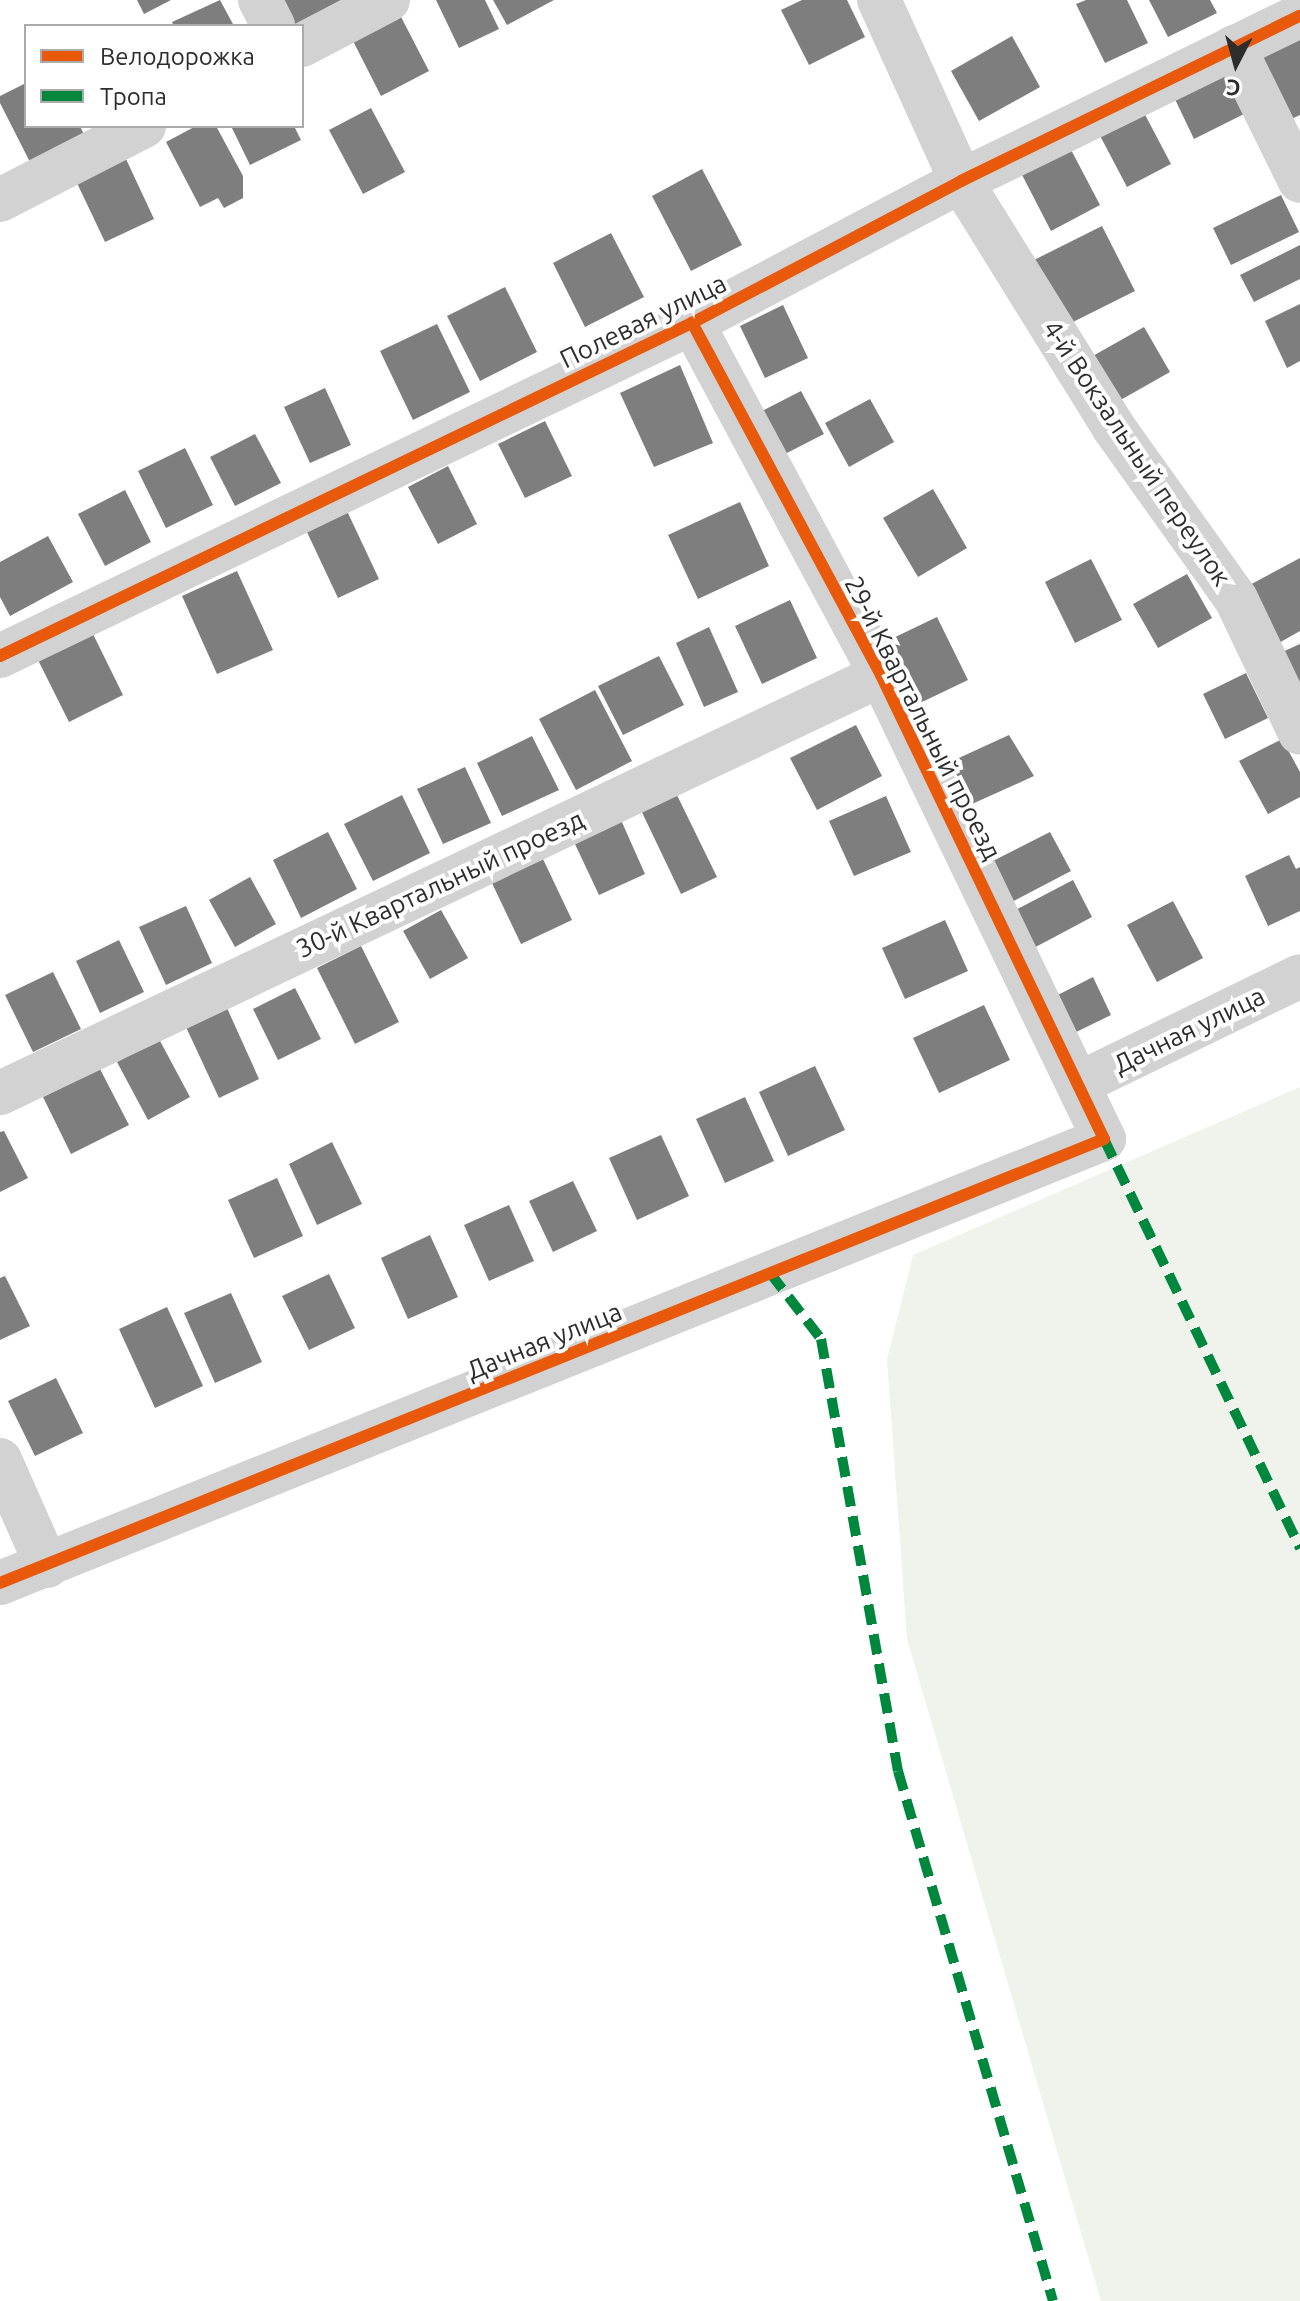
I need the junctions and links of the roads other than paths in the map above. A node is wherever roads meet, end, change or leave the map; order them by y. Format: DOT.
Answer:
graph roads {
  1 [pos="260,0"];
  2 [pos="388,0"];
  3 [pos="879,0"];
  4 [pos="1300,16"];
  5 [pos="272,24"];
  6 [pos="304,44"];
  7 [pos="1234,47"];
  8 [pos="140,128"];
  9 [pos="961,181"];
  10 [pos="1300,181"];
  11 [pos="0,200"];
  12 [pos="692,323"];
  13 [pos="0,656"];
  14 [pos="881,675"];
  15 [pos="1300,733"];
  16 [pos="1300,976"];
  17 [pos="1078,1084"];
  18 [pos="0,1093"];
  19 [pos="1104,1139"];
  20 [pos="0,1460"];
  21 [pos="47,1566"];
  22 [pos="0,1583"];
  1 -- 5 [label="street"];
  2 -- 6 [label="street"];
  3 -- 9 [label="street, 4-й Вокзальный переулок"];
  4 -- 7 [label="street, Полевая улица"];
  7 -- 9 [label="street, Полевая улица"];
  7 -- 10 [label="street"];
  8 -- 11 [label="street"];
  9 -- 12 [label="street, Полевая улица"];
  9 -- 15 [label="street, 4-й Вокзальный переулок"];
  12 -- 13 [label="street, Полевая улица"];
  12 -- 14 [label="street, 29-й Квартальный проезд"];
  14 -- 17 [label="street, 29-й Квартальный проезд"];
  14 -- 18 [label="street, 30-й Квартальный проезд"];
  16 -- 17 [label="street, Дачная улица"];
  17 -- 19 [label="street, 29-й Квартальный проезд"];
  19 -- 21 [label="street, Дачная улица"];
  20 -- 21 [label="street"];
  21 -- 22 [label="street, Дачная улица"];
}
